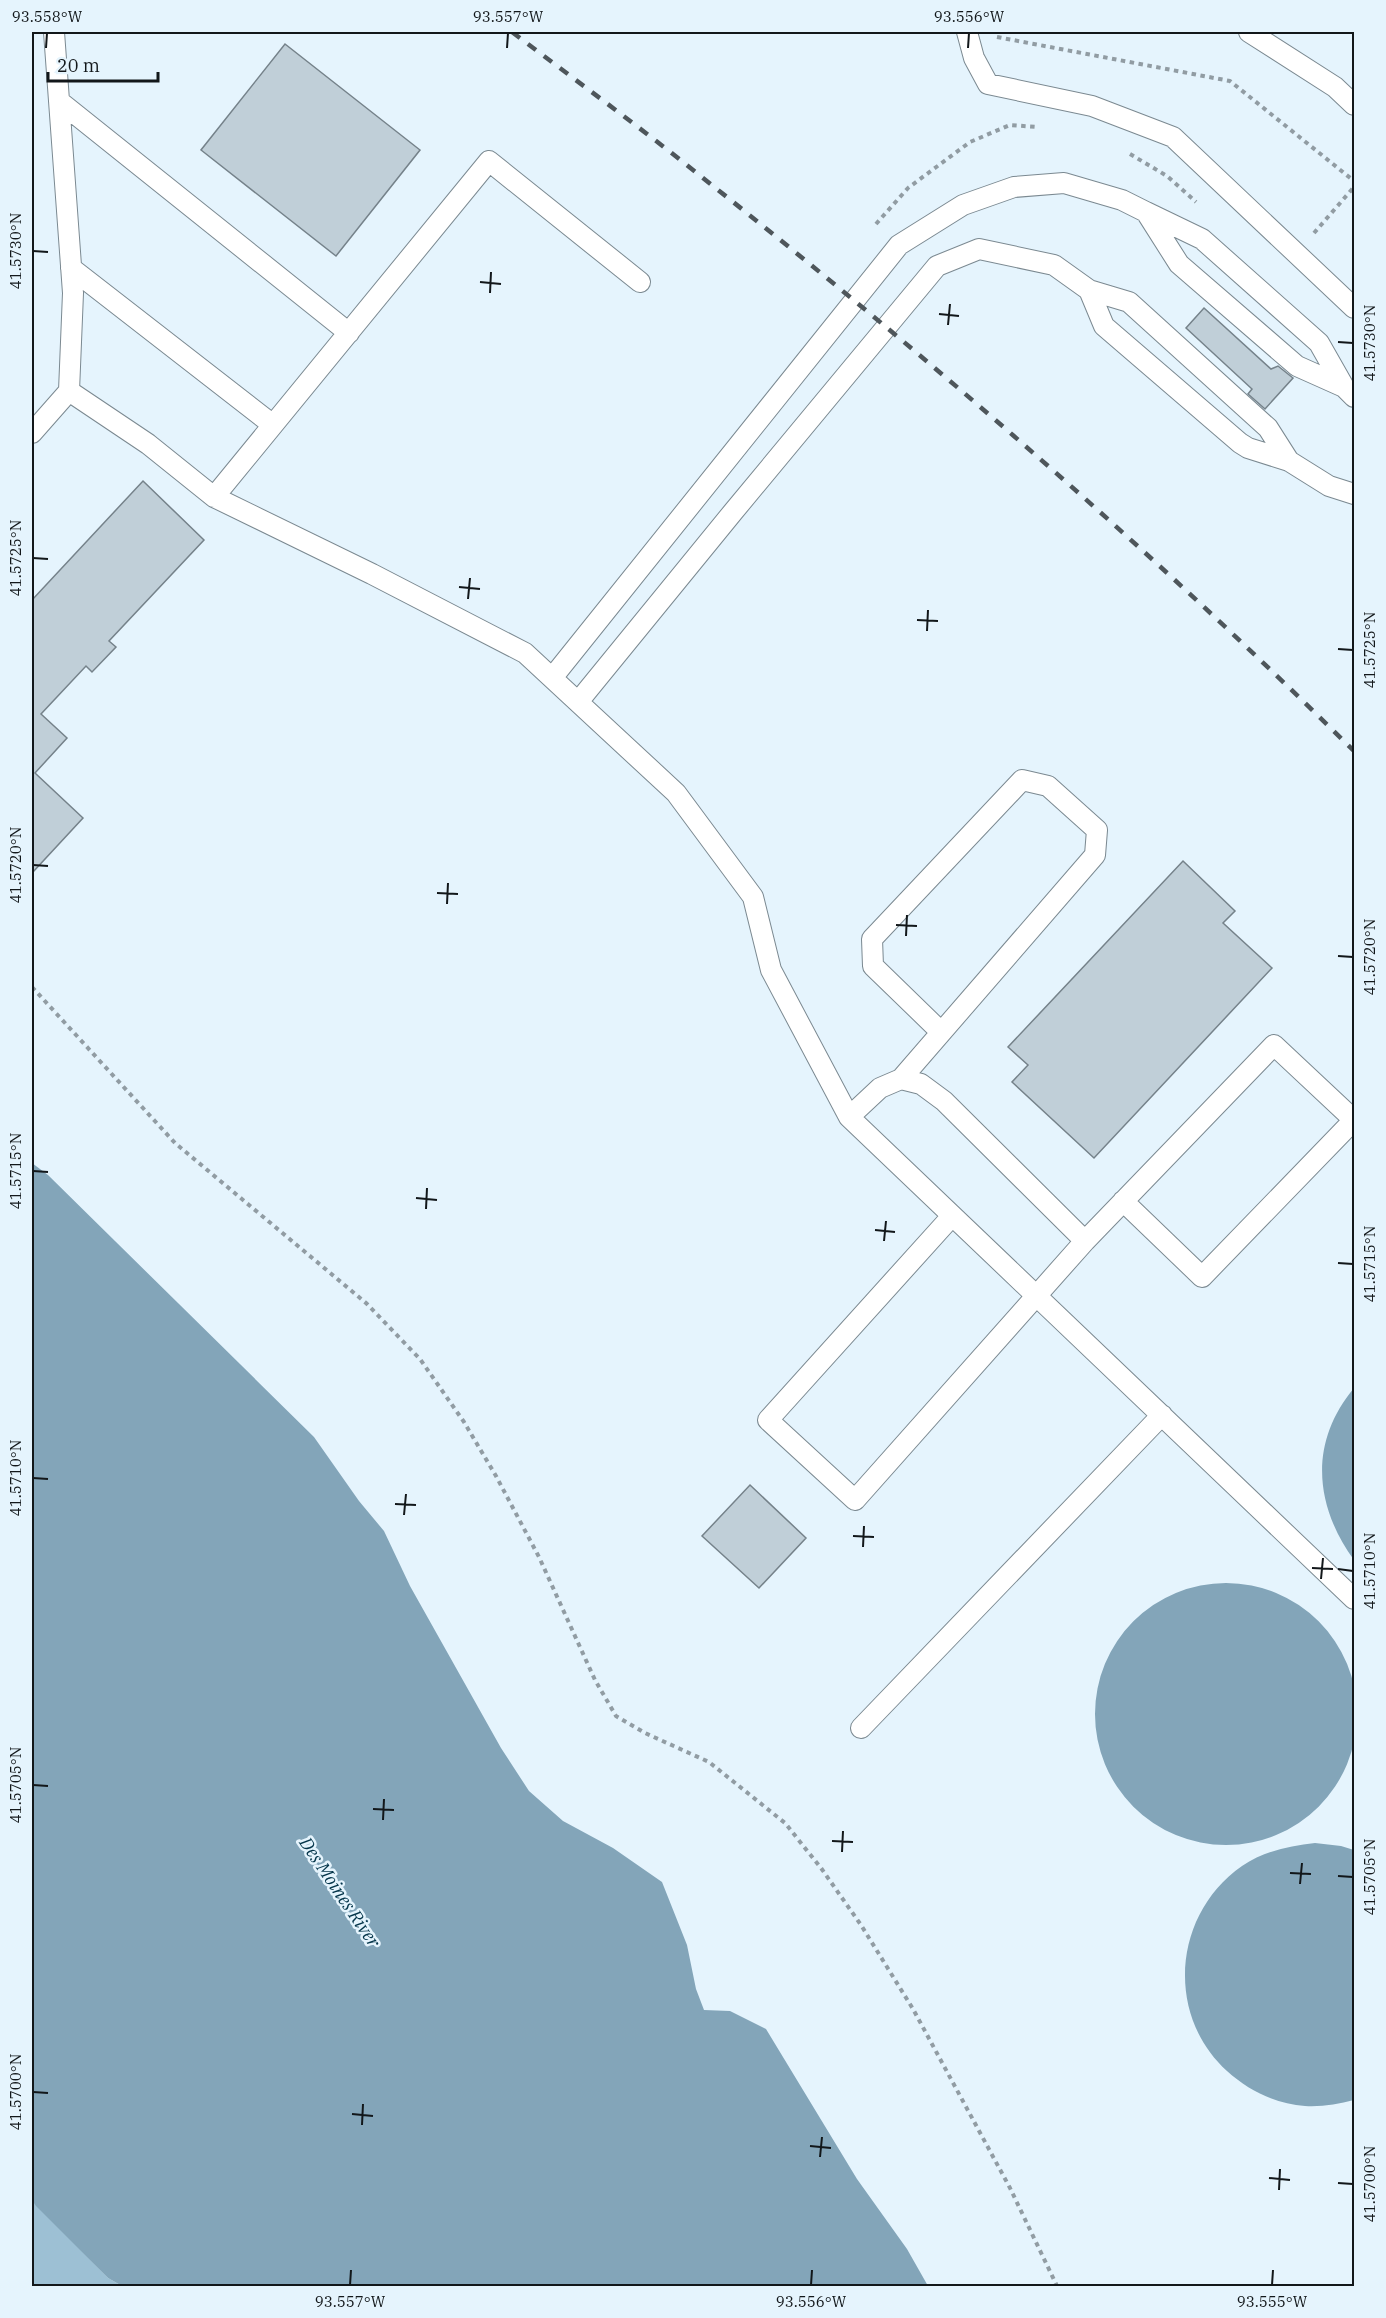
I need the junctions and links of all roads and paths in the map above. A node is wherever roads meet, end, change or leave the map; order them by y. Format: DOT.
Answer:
graph roads {
  1 [pos="54,32"];
  2 [pos="967,32"];
  3 [pos="1249,32"];
  4 [pos="993,36"];
  5 [pos="59,100"];
  6 [pos="1354,105"];
  7 [pos="1354,181"];
  8 [pos="1146,212"];
  9 [pos="71,268"];
  10 [pos="640,282"];
  11 [pos="1089,290"];
  12 [pos="1354,308"];
  13 [pos="349,333"];
  14 [pos="69,392"];
  15 [pos="1349,392"];
  16 [pos="273,425"];
  17 [pos="32,433"];
  18 [pos="1289,462"];
  19 [pos="1354,494"];
  20 [pos="214,497"];
  21 [pos="552,678"];
  22 [pos="578,702"];
  23 [pos="32,987"];
  24 [pos="941,1032"];
  25 [pos="901,1079"];
  26 [pos="849,1117"];
  27 [pos="1354,1120"];
  28 [pos="1124,1201"];
  29 [pos="952,1216"];
  30 [pos="1085,1241"];
  31 [pos="1036,1296"];
  32 [pos="1161,1415"];
  33 [pos="1354,1599"];
  34 [pos="861,1728"];
  35 [pos="1057,2286"];
  1 -- 5 [label="lane"];
  2 -- 12 [label="lane"];
  3 -- 6 [label="lane"];
  4 -- 7 [label="path"];
  5 -- 9 [label="lane"];
  5 -- 13 [label="lane"];
  8 -- 15 [label="lane"];
  8 -- 15 [label="lane"];
  8 -- 21 [label="lane"];
  9 -- 14 [label="lane"];
  9 -- 16 [label="lane"];
  10 -- 13 [label="lane"];
  11 -- 18 [label="lane"];
  11 -- 18 [label="lane"];
  11 -- 22 [label="lane"];
  13 -- 16 [label="lane"];
  14 -- 17 [label="lane"];
  14 -- 20 [label="lane"];
  16 -- 20 [label="lane"];
  18 -- 19 [label="lane"];
  20 -- 21 [label="lane"];
  21 -- 22 [label="lane"];
  22 -- 26 [label="lane"];
  23 -- 35 [label="path"];
  24 -- 24 [label="lane"];
  24 -- 25 [label="lane"];
  25 -- 26 [label="lane"];
  25 -- 30 [label="lane"];
  26 -- 29 [label="lane"];
  27 -- 28 [label="lane"];
  27 -- 28 [label="lane"];
  28 -- 30 [label="lane"];
  29 -- 31 [label="lane"];
  29 -- 31 [label="lane"];
  30 -- 31 [label="lane"];
  31 -- 32 [label="lane"];
  32 -- 33 [label="lane"];
  32 -- 34 [label="lane"];
}
